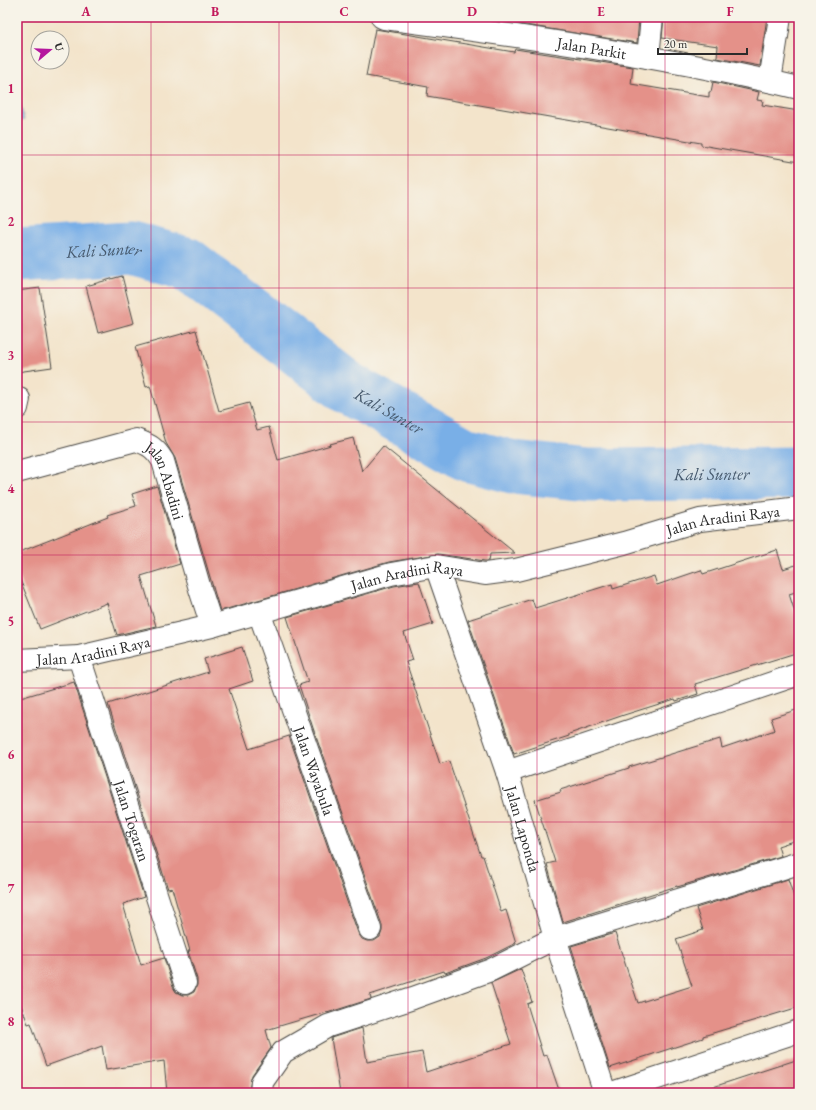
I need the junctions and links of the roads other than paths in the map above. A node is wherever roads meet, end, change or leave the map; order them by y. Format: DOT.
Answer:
graph roads {
  1 [pos="382,17"];
  2 [pos="652,17"];
  3 [pos="780,17"];
  4 [pos="499,25"];
  5 [pos="648,57"];
  6 [pos="770,81"];
  7 [pos="799,88"];
  8 [pos="17,472"];
  9 [pos="799,508"];
  10 [pos="436,566"];
  11 [pos="259,612"];
  12 [pos="212,626"];
  13 [pos="79,657"];
  14 [pos="17,660"];
  15 [pos="799,674"];
  16 [pos="507,772"];
  17 [pos="799,863"];
  18 [pos="370,929"];
  19 [pos="555,938"];
  20 [pos="185,983"];
  21 [pos="799,1031"];
  22 [pos="261,1093"];
  23 [pos="605,1093"];
  24 [pos="612,1093"];
  1 -- 4 [label="street, Jalan Parkit"];
  2 -- 5 [label="street"];
  3 -- 6 [label="street"];
  4 -- 5 [label="street, Jalan Parkit"];
  5 -- 6 [label="street, Jalan Parkit"];
  6 -- 7 [label="street, Jalan Parkit"];
  8 -- 12 [label="street, Jalan Abadini"];
  9 -- 10 [label="street, Jalan Aradini Raya"];
  10 -- 11 [label="street, Jalan Aradini Raya"];
  10 -- 16 [label="street, Jalan Laponda"];
  11 -- 12 [label="street, Jalan Aradini Raya"];
  11 -- 18 [label="street, Jalan Wayabula"];
  12 -- 13 [label="street, Jalan Aradini Raya"];
  13 -- 14 [label="street, Jalan Aradini Raya"];
  13 -- 20 [label="street, Jalan Togaran"];
  15 -- 16 [label="street"];
  16 -- 19 [label="street, Jalan Laponda"];
  17 -- 19 [label="street"];
  19 -- 22 [label="street"];
  19 -- 23 [label="street, Jalan Laponda"];
  21 -- 24 [label="street"];
}
